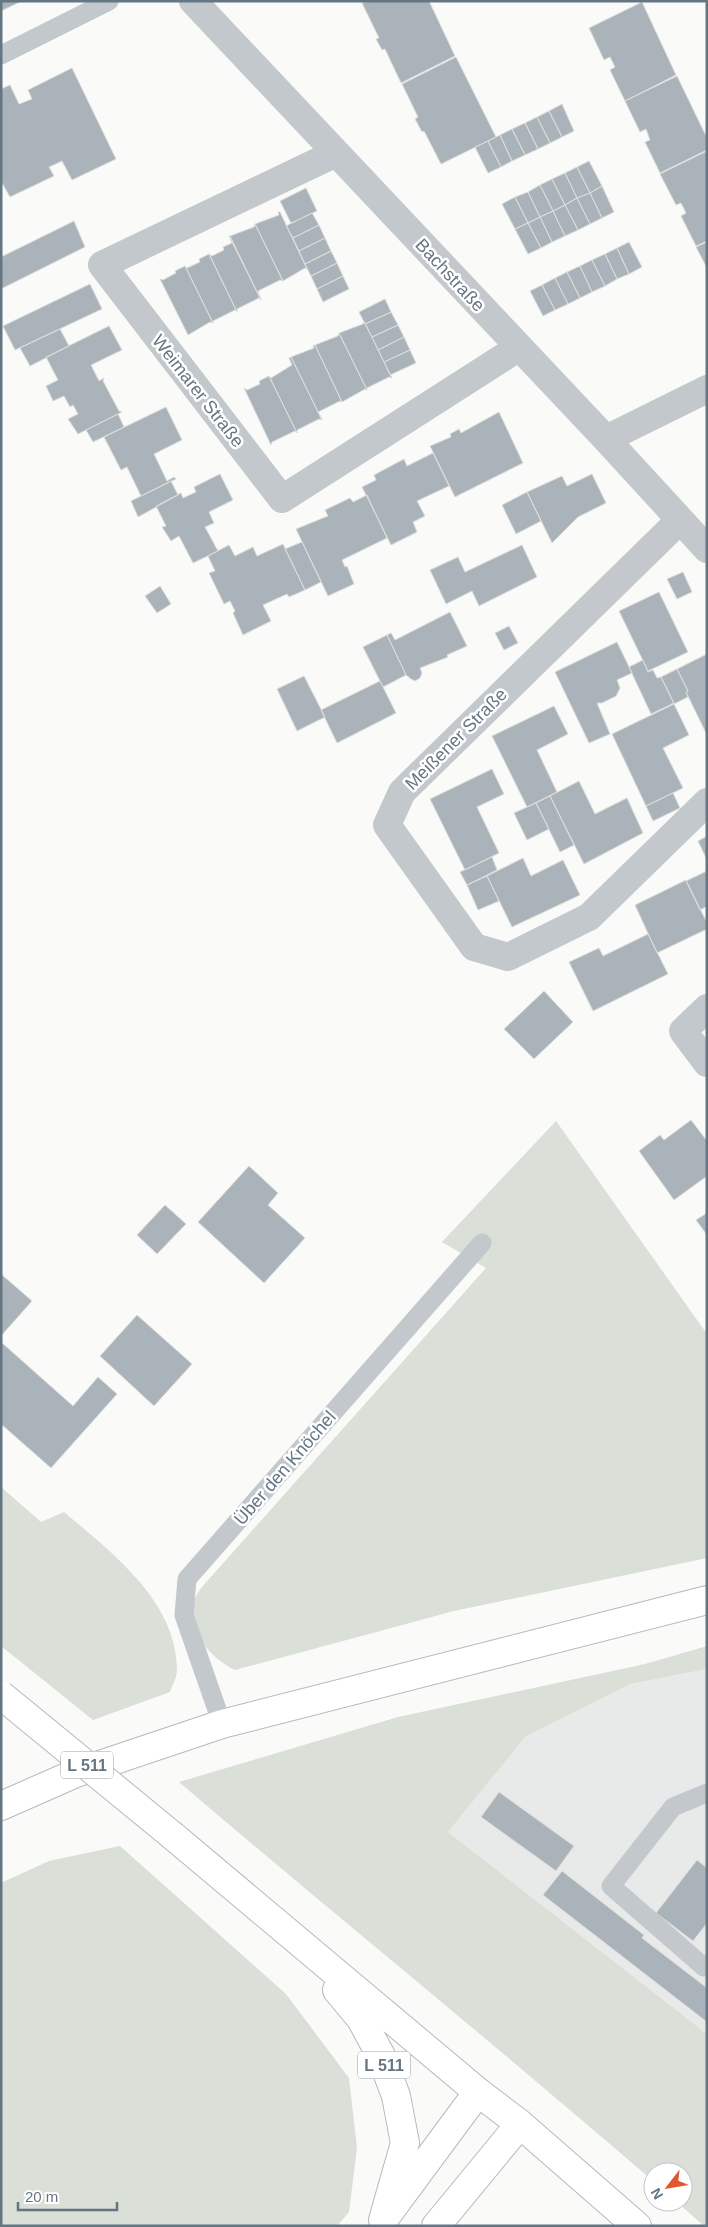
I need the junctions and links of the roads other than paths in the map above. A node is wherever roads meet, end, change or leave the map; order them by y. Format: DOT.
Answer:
graph roads {
  1 [pos="109,1"];
  2 [pos="193,1"];
  3 [pos="1,55"];
  4 [pos="336,153"];
  5 [pos="518,348"];
  6 [pos="707,389"];
  7 [pos="606,439"];
  8 [pos="679,521"];
  9 [pos="707,550"];
  10 [pos="707,802"];
  11 [pos="707,1008"];
  12 [pos="707,1063"];
  13 [pos="482,1243"];
  14 [pos="707,1600"];
  15 [pos="1,1694"];
  16 [pos="222,1724"];
  17 [pos="707,1793"];
  18 [pos="1,1806"];
  19 [pos="291,1935"];
  20 [pos="707,1964"];
  21 [pos="478,2092"];
  22 [pos="520,2124"];
  23 [pos="380,2223"];
  24 [pos="436,2226"];
  25 [pos="637,2226"];
  1 -- 3 [label="lane"];
  2 -- 4 [label="street, Bachstraße"];
  4 -- 5 [label="street, Bachstraße"];
  4 -- 5 [label="street, Weimarer Straße"];
  5 -- 7 [label="street, Bachstraße"];
  6 -- 7 [label="street"];
  7 -- 8 [label="street, Bachstraße"];
  8 -- 9 [label="street, Bachstraße"];
  8 -- 10 [label="street, Meißener Straße"];
  11 -- 12 [label="street"];
  13 -- 16 [label="lane, Über den Knöchel"];
  14 -- 16 [label="main road"];
  15 -- 19 [label="main road, L 511, bridge"];
  16 -- 18 [label="main road"];
  17 -- 20 [label="lane"];
  19 -- 21 [label="main road, L 511"];
  19 -- 23 [label="main road, L 511"];
  21 -- 22 [label="main road, L 511"];
  21 -- 23 [label="main road, L 511"];
  22 -- 24 [label="main road"];
  22 -- 25 [label="main road, L 511"];
}
